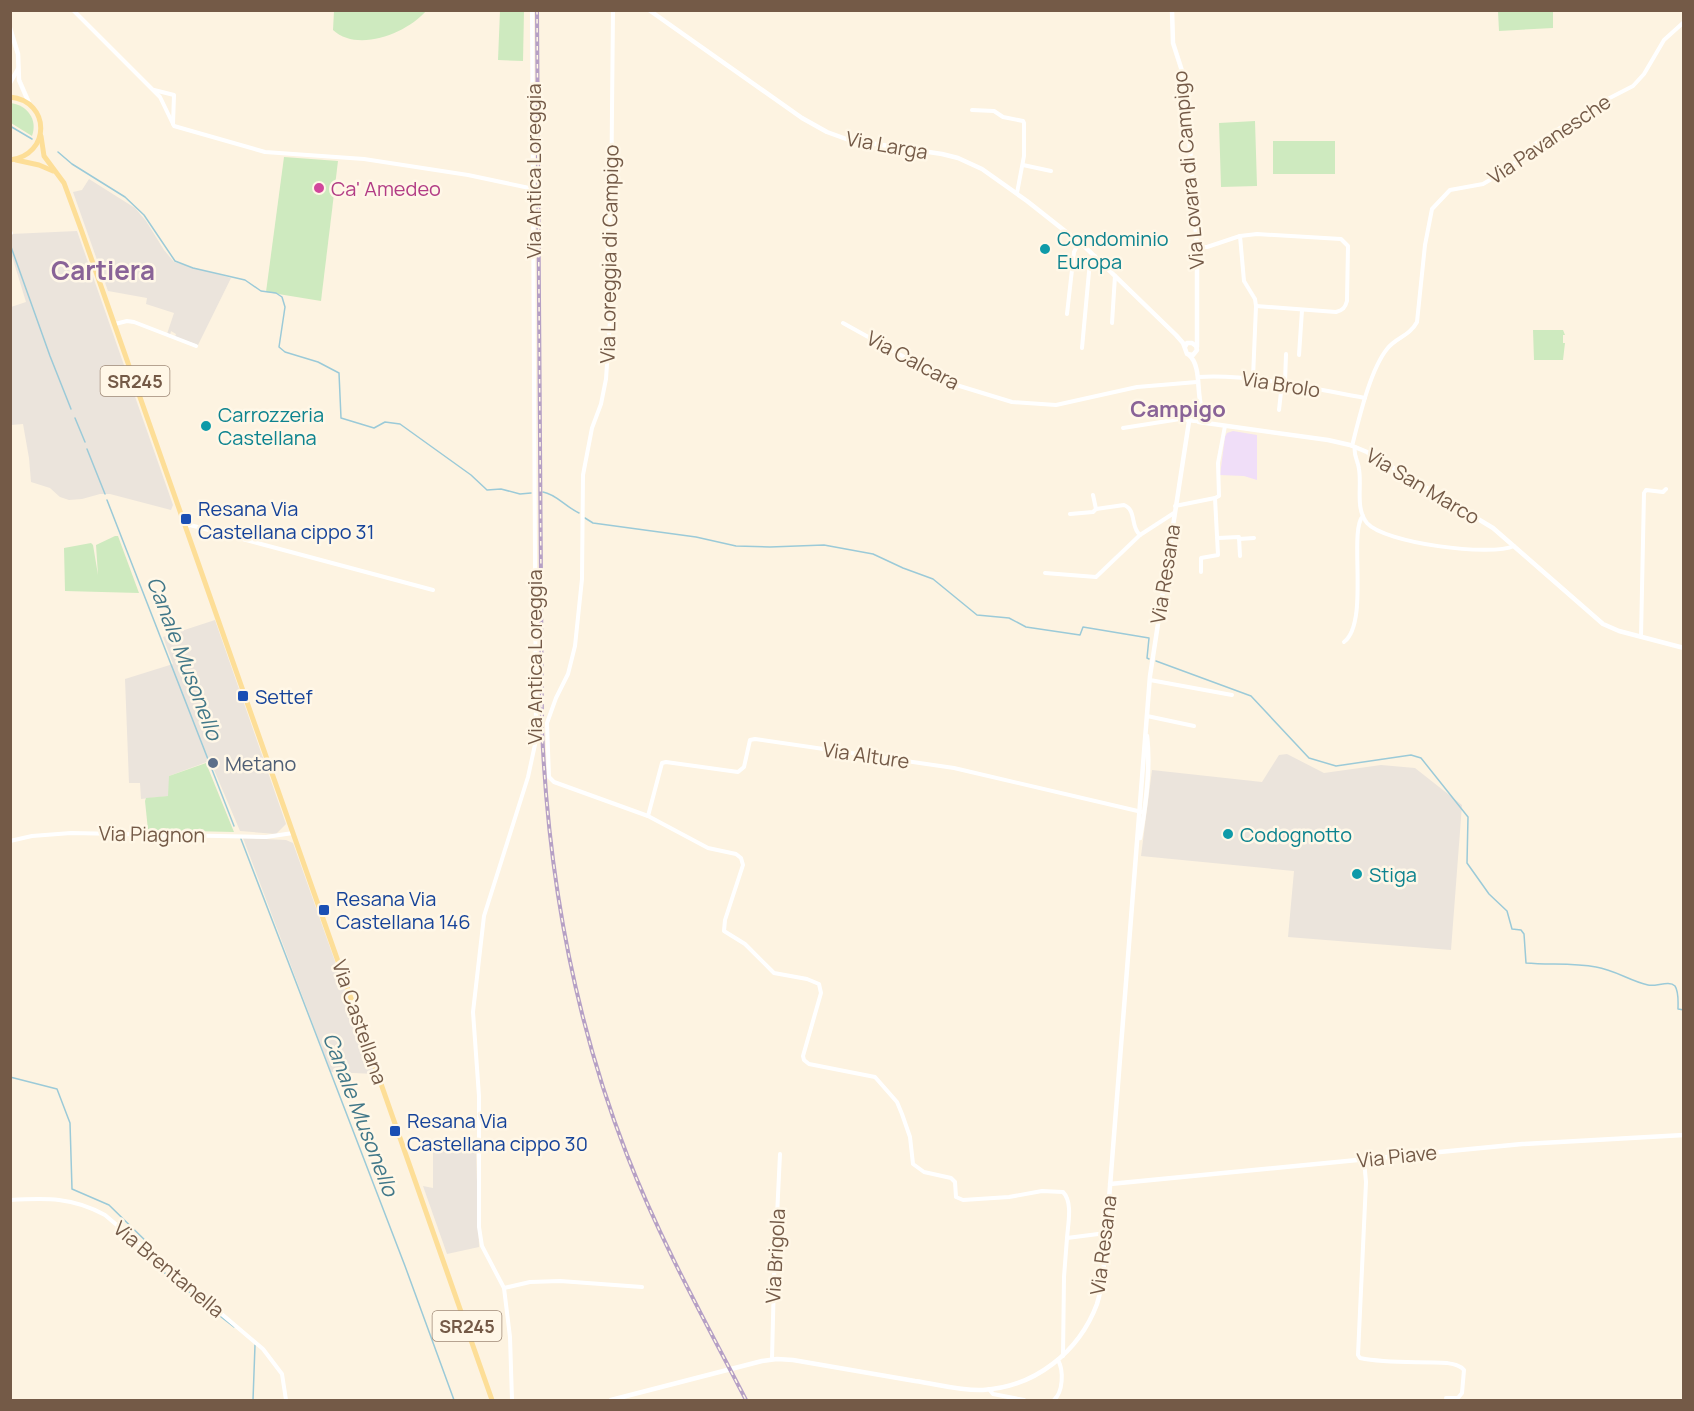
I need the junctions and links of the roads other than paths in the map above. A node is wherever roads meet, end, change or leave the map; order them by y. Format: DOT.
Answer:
graph roads {
  1 [pos="73,10"];
  2 [pos="532,10"];
  3 [pos="613,10"];
  4 [pos="649,10"];
  5 [pos="1172,10"];
  6 [pos="1683,22"];
  7 [pos="10,28"];
  8 [pos="18,66"];
  9 [pos="10,83"];
  10 [pos="153,90"];
  11 [pos="10,97"];
  12 [pos="30,103"];
  13 [pos="972,110"];
  14 [pos="173,124"];
  15 [pos="41,136"];
  16 [pos="11,160"];
  17 [pos="1023,165"];
  18 [pos="1050,171"];
  19 [pos="58,175"];
  20 [pos="534,189"];
  21 [pos="1017,193"];
  22 [pos="1240,236"];
  23 [pos="1078,242"];
  24 [pos="1197,247"];
  25 [pos="1095,256"];
  26 [pos="1115,276"];
  27 [pos="1256,306"];
  28 [pos="1302,310"];
  29 [pos="1067,314"];
  30 [pos="843,323"];
  31 [pos="1112,323"];
  32 [pos="115,324"];
  33 [pos="1198,331"];
  34 [pos="1188,344"];
  35 [pos="196,346"];
  36 [pos="1082,348"];
  37 [pos="1197,349"];
  38 [pos="1286,354"];
  39 [pos="1188,355"];
  40 [pos="1299,355"];
  41 [pos="1197,378"];
  42 [pos="1253,378"];
  43 [pos="1284,383"];
  44 [pos="1198,393"];
  45 [pos="1365,398"];
  46 [pos="1279,410"];
  47 [pos="1203,411"];
  48 [pos="1193,417"];
  49 [pos="1217,424"];
  50 [pos="1226,426"];
  51 [pos="1123,428"];
  52 [pos="1353,446"];
  53 [pos="1666,489"];
  54 [pos="1093,495"];
  55 [pos="1215,498"];
  56 [pos="1175,506"];
  57 [pos="1096,509"];
  58 [pos="1174,513"];
  59 [pos="1070,514"];
  60 [pos="1363,516"];
  61 [pos="186,526"];
  62 [pos="1140,535"];
  63 [pos="1218,538"];
  64 [pos="1254,538"];
  65 [pos="1239,539"];
  66 [pos="1514,546"];
  67 [pos="1240,556"];
  68 [pos="1202,572"];
  69 [pos="1045,573"];
  70 [pos="433,590"];
  71 [pos="1641,637"];
  72 [pos="1344,642"];
  73 [pos="1683,648"];
  74 [pos="1150,680"];
  75 [pos="1232,694"];
  76 [pos="1147,716"];
  77 [pos="1194,726"];
  78 [pos="1143,812"];
  79 [pos="648,816"];
  80 [pos="293,832"];
  81 [pos="10,841"];
  82 [pos="1683,1135"];
  83 [pos="780,1154"];
  84 [pos="1364,1160"];
  85 [pos="1110,1184"];
  86 [pos="10,1200"];
  87 [pos="1106,1233"];
  88 [pos="1067,1238"];
  89 [pos="642,1287"];
  90 [pos="504,1288"];
  91 [pos="1063,1356"];
  92 [pos="772,1359"];
  93 [pos="1058,1360"];
  94 [pos="989,1389"];
  95 [pos="998,1398"];
  96 [pos="1446,1398"];
  97 [pos="625,1399"];
  98 [pos="286,1401"];
  99 [pos="494,1401"];
  100 [pos="512,1401"];
  101 [pos="611,1401"];
  102 [pos="1024,1401"];
  103 [pos="1054,1401"];
  1 -- 10 [label="street"];
  2 -- 20 [label="street, Via Antica Loreggia"];
  3 -- 79 [label="street, Via Loreggia di Campigo"];
  4 -- 21 [label="street, Via Larga"];
  5 -- 24 [label="street, Via Lovara di Campigo"];
  6 -- 45 [label="street, Via Pavanesche"];
  7 -- 8 [label="street"];
  8 -- 9 [label="street"];
  8 -- 12 [label="street"];
  10 -- 14 [label="street"];
  10 -- 14 [label="street"];
  11 -- 12 [label="main road"];
  12 -- 15 [label="main road"];
  13 -- 17 [label="street"];
  14 -- 20 [label="street"];
  15 -- 16 [label="main road"];
  15 -- 19 [label="main road, SR245"];
  16 -- 19 [label="main road"];
  17 -- 18 [label="street"];
  17 -- 21 [label="street"];
  19 -- 32 [label="main road, SR245"];
  20 -- 90 [label="street, Via Antica Loreggia"];
  21 -- 23 [label="street, Via Larga"];
  22 -- 24 [label="street"];
  22 -- 27 [label="street"];
  22 -- 28 [label="street"];
  23 -- 25 [label="street, Via Larga"];
  23 -- 29 [label="street"];
  24 -- 33 [label="street, Via Lovara di Campigo"];
  25 -- 26 [label="street, Via Larga"];
  25 -- 36 [label="street"];
  26 -- 31 [label="street"];
  26 -- 34 [label="street, Via Larga"];
  27 -- 28 [label="street"];
  27 -- 42 [label="street"];
  28 -- 40 [label="street"];
  30 -- 41 [label="street, Via Calcara"];
  32 -- 35 [label="street"];
  32 -- 61 [label="main road, SR245"];
  33 -- 34 [label="street"];
  33 -- 37 [label="street, Via Lovara di Campigo"];
  34 -- 37 [label="street"];
  34 -- 39 [label="street, Via Lovara di Campigo"];
  37 -- 39 [label="street"];
  37 -- 41 [label="street, Via Lovara di Campigo"];
  38 -- 43 [label="street"];
  39 -- 41 [label="street, Via Lovara di Campigo"];
  41 -- 42 [label="street, Via Brolo"];
  41 -- 44 [label="street, Via Lovara di Campigo"];
  42 -- 43 [label="street, Via Brolo"];
  43 -- 45 [label="street, Via Brolo"];
  43 -- 46 [label="street"];
  44 -- 47 [label="street, Via Lovara di Campigo"];
  44 -- 48 [label="street, Via Lovara di Campigo"];
  45 -- 52 [label="street, Via Pavanesche"];
  47 -- 48 [label="street"];
  47 -- 48 [label="street"];
  47 -- 49 [label="street, Via San Marco"];
  48 -- 49 [label="street, Via San Marco"];
  48 -- 51 [label="street"];
  48 -- 56 [label="street, Via Resana"];
  49 -- 50 [label="street, Via San Marco"];
  50 -- 52 [label="street, Via San Marco"];
  50 -- 55 [label="street"];
  52 -- 60 [label="street"];
  52 -- 66 [label="street, Via San Marco"];
  53 -- 71 [label="street"];
  54 -- 57 [label="street"];
  55 -- 56 [label="street"];
  55 -- 63 [label="street"];
  56 -- 58 [label="street, Via Resana"];
  57 -- 59 [label="street"];
  57 -- 62 [label="street"];
  58 -- 62 [label="street"];
  58 -- 74 [label="street, Via Resana"];
  60 -- 66 [label="street"];
  60 -- 72 [label="street"];
  61 -- 70 [label="street"];
  61 -- 80 [label="main road, Via Castellana / SR245"];
  62 -- 69 [label="street"];
  63 -- 65 [label="street"];
  63 -- 68 [label="street"];
  64 -- 65 [label="street"];
  65 -- 67 [label="street"];
  66 -- 71 [label="street, Via San Marco"];
  71 -- 73 [label="street, Via San Marco"];
  74 -- 75 [label="street"];
  74 -- 76 [label="street, Via Resana"];
  76 -- 77 [label="street"];
  76 -- 78 [label="street, Via Resana"];
  78 -- 79 [label="street, Via Alture"];
  78 -- 85 [label="street, Via Resana"];
  79 -- 88 [label="street"];
  80 -- 81 [label="street, Via Piagnon"];
  80 -- 99 [label="main road, Via Castellana / SR245"];
  82 -- 84 [label="street, Via Piave"];
  83 -- 92 [label="street, Via Brigola"];
  84 -- 85 [label="street, Via Piave"];
  84 -- 96 [label="street"];
  85 -- 87 [label="street, Via Resana"];
  86 -- 98 [label="street, Via Brentanella"];
  87 -- 88 [label="street"];
  87 -- 91 [label="street, Via Resana"];
  88 -- 91 [label="street"];
  89 -- 90 [label="street"];
  90 -- 100 [label="street, Via Antica Loreggia"];
  91 -- 93 [label="street, Via Resana"];
  92 -- 94 [label="street, Via Resana"];
  92 -- 97 [label="street, Via Resana"];
  93 -- 94 [label="street, Via Resana"];
  93 -- 103 [label="street"];
  94 -- 95 [label="street"];
  95 -- 102 [label="street"];
  97 -- 101 [label="street"];
}
